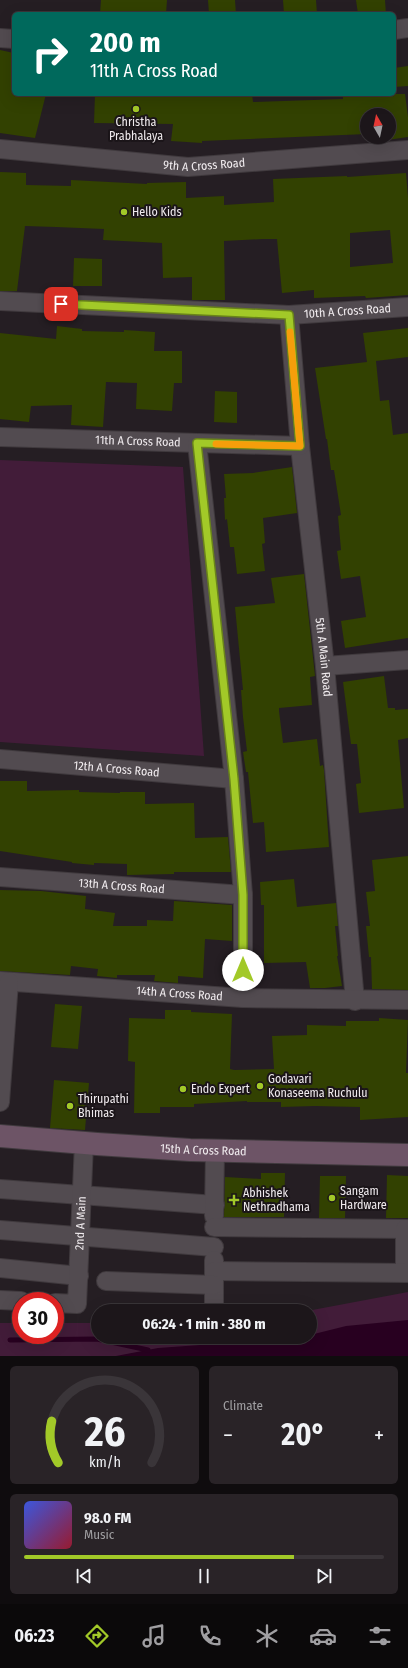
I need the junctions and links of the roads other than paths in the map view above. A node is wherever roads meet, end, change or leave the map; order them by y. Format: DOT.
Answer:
graph roads {
  1 [pos="408,28"];
  2 [pos="396,30"];
  3 [pos="0,38"];
  4 [pos="12,39"];
  5 [pos="0,149"];
  6 [pos="408,150"];
  7 [pos="0,301"];
  8 [pos="408,307"];
  9 [pos="289,315"];
  10 [pos="0,437"];
  11 [pos="197,443"];
  12 [pos="300,446"];
  13 [pos="408,660"];
  14 [pos="325,666"];
  15 [pos="0,759"];
  16 [pos="234,779"];
  17 [pos="0,877"];
  18 [pos="243,895"];
  19 [pos="5,982"];
  20 [pos="243,998"];
  21 [pos="355,1000"];
  22 [pos="408,1000"];
  23 [pos="0,1102"];
  24 [pos="0,1136"];
  25 [pos="84,1143"];
  26 [pos="215,1151"];
  27 [pos="408,1155"];
  28 [pos="0,1189"];
  29 [pos="82,1195"];
  30 [pos="215,1205"];
  31 [pos="214,1227"];
  32 [pos="406,1229"];
  33 [pos="0,1230"];
  34 [pos="81,1236"];
  35 [pos="214,1246"];
  36 [pos="0,1268"];
  37 [pos="407,1273"];
  38 [pos="79,1276"];
  39 [pos="214,1278"];
  40 [pos="106,1281"];
  41 [pos="0,1300"];
  42 [pos="12,1301"];
  43 [pos="64,1303"];
  44 [pos="214,1304"];
  1 -- 2 [label="street"];
  3 -- 4 [label="street"];
  5 -- 6 [label="street, 9th A Cross Road"];
  7 -- 9 [label="street, 10th A Cross Road"];
  8 -- 9 [label="street, 10th A Cross Road"];
  9 -- 12 [label="street, 5th A Main Road"];
  10 -- 11 [label="street, 11th A Cross Road"];
  11 -- 12 [label="street, 11th A Cross Road"];
  11 -- 16 [label="street"];
  12 -- 14 [label="street, 5th A Main Road"];
  13 -- 14 [label="street"];
  14 -- 21 [label="street, 5th A Main Road"];
  15 -- 16 [label="street, 12th A Cross Road"];
  16 -- 18 [label="street"];
  17 -- 18 [label="street, 13th A Cross Road"];
  18 -- 20 [label="street"];
  19 -- 20 [label="street, 14th A Cross Road"];
  19 -- 23 [label="street"];
  20 -- 21 [label="street, 14th A Cross Road"];
  21 -- 22 [label="street, 14th A Cross Road"];
  24 -- 25 [label="main road, 15th A Cross Road"];
  25 -- 26 [label="main road, 15th A Cross Road"];
  25 -- 29 [label="street, 2nd A Main"];
  26 -- 27 [label="main road, 15th A Cross Road"];
  26 -- 30 [label="street"];
  28 -- 29 [label="street"];
  29 -- 30 [label="street"];
  29 -- 34 [label="street, 2nd A Main"];
  30 -- 31 [label="street"];
  31 -- 32 [label="street"];
  31 -- 35 [label="street"];
  32 -- 37 [label="street"];
  33 -- 34 [label="street"];
  34 -- 35 [label="street"];
  34 -- 38 [label="street, 2nd A Main"];
  35 -- 39 [label="street"];
  36 -- 38 [label="street"];
  37 -- 39 [label="street"];
  38 -- 43 [label="street, 2nd A Main"];
  39 -- 40 [label="street"];
  39 -- 44 [label="street"];
  41 -- 42 [label="street"];
}
